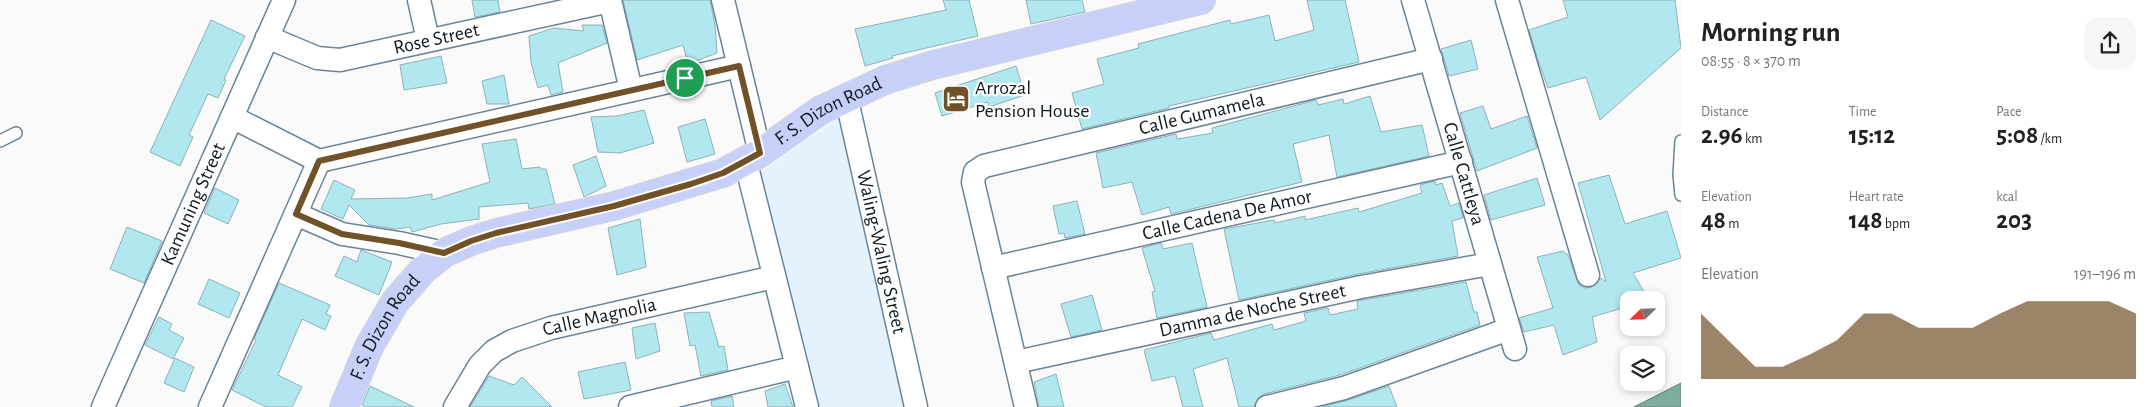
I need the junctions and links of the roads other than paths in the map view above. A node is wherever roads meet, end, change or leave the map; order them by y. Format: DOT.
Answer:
graph roads {
  1 [pos="284,0"];
  2 [pos="419,0"];
  3 [pos="723,0"];
  4 [pos="1201,0"];
  5 [pos="1413,0"];
  6 [pos="1507,0"];
  7 [pos="610,1"];
  8 [pos="517,10"];
  9 [pos="267,37"];
  10 [pos="428,40"];
  11 [pos="1430,59"];
  12 [pos="739,66"];
  13 [pos="631,90"];
  14 [pos="846,96"];
  15 [pos="232,117"];
  16 [pos="16,133"];
  17 [pos="0,141"];
  18 [pos="1681,141"];
  19 [pos="753,158"];
  20 [pos="319,161"];
  21 [pos="1460,162"];
  22 [pos="1681,195"];
  23 [pos="296,214"];
  24 [pos="444,253"];
  25 [pos="1490,264"];
  26 [pos="993,268"];
  27 [pos="1588,275"];
  28 [pos="774,277"];
  29 [pos="1016,362"];
  30 [pos="797,367"];
  31 [pos="103,407"];
  32 [pos="210,407"];
  33 [pos="344,407"];
  34 [pos="455,407"];
  35 [pos="630,407"];
  36 [pos="807,407"];
  37 [pos="916,407"];
  38 [pos="1026,407"];
  39 [pos="1267,407"];
  1 -- 9 [label="street, Kamuning Street"];
  2 -- 10 [label="street"];
  3 -- 12 [label="street"];
  4 -- 14 [label="main road, F. S. Dizon Road"];
  5 -- 11 [label="street, Calle Cattleya"];
  6 -- 27 [label="street"];
  7 -- 8 [label="street, Rose Street"];
  7 -- 13 [label="street"];
  8 -- 10 [label="street, Rose Street"];
  9 -- 10 [label="street, Rose Street"];
  9 -- 15 [label="street, Kamuning Street"];
  11 -- 21 [label="street, Calle Cattleya"];
  11 -- 26 [label="street, Calle Gumamela"];
  12 -- 13 [label="street"];
  12 -- 19 [label="street"];
  13 -- 20 [label="street"];
  14 -- 19 [label="main road, F. S. Dizon Road"];
  14 -- 37 [label="street, Waling-Waling Street"];
  15 -- 20 [label="street"];
  15 -- 31 [label="street, Kamuning Street"];
  16 -- 17 [label="lane"];
  18 -- 22 [label="lane"];
  19 -- 24 [label="main road, F. S. Dizon Road"];
  19 -- 28 [label="street"];
  20 -- 23 [label="street"];
  21 -- 25 [label="street, Calle Cattleya"];
  21 -- 26 [label="street, Calle Cadena De Amor"];
  23 -- 24 [label="street"];
  23 -- 32 [label="street"];
  24 -- 33 [label="main road, F. S. Dizon Road"];
  25 -- 29 [label="street, Damma de Noche Street"];
  25 -- 39 [label="street, Calle Cattleya"];
  26 -- 29 [label="street"];
  28 -- 30 [label="street"];
  28 -- 34 [label="street, Calle Magnolia"];
  29 -- 38 [label="street"];
  30 -- 35 [label="street"];
  30 -- 36 [label="street"];
}
